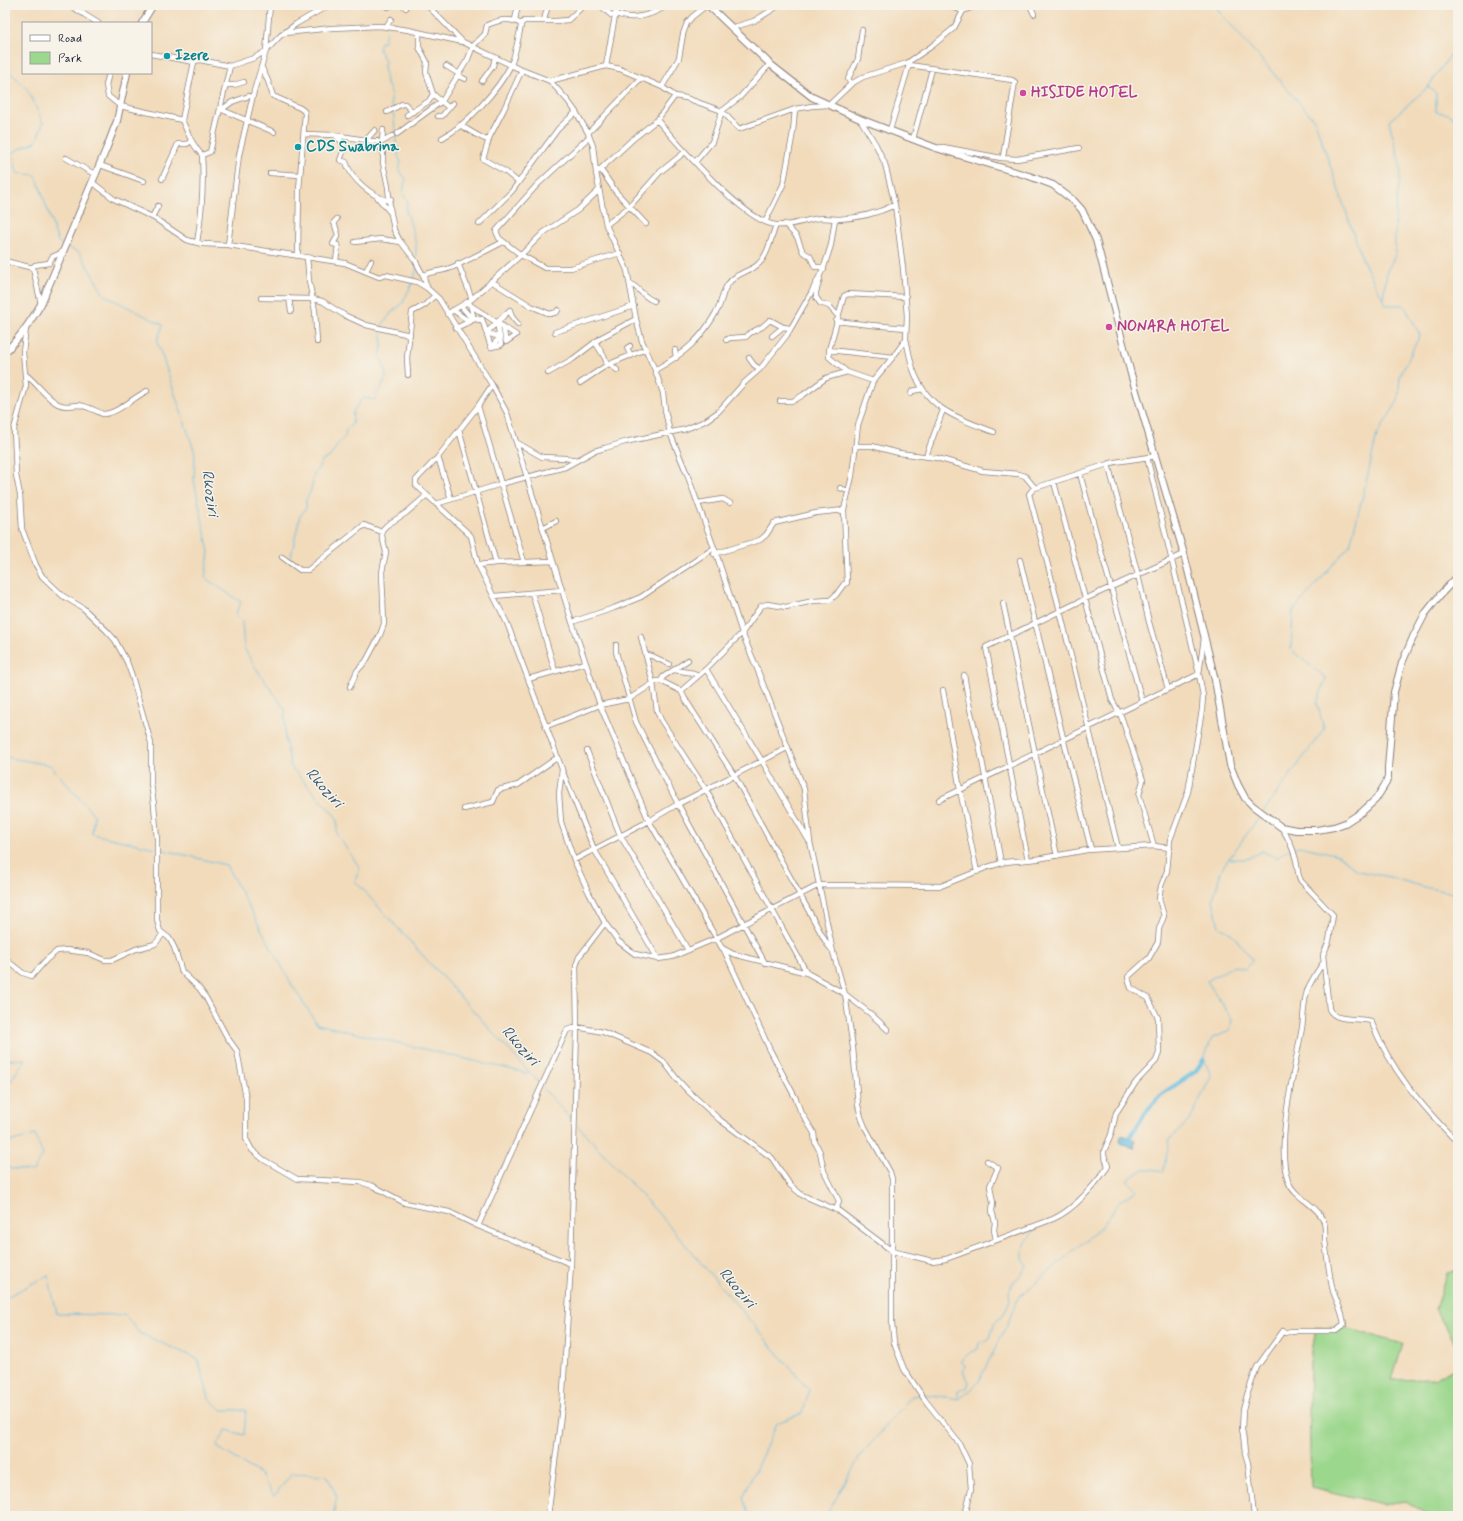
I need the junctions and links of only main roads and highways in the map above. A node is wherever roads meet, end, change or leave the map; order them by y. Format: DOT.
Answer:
graph roads {
  1 [pos="707,5"];
  2 [pos="150,6"];
  3 [pos="142,22"];
  4 [pos="127,74"];
  5 [pos="5,352"];
  6 [pos="1458,576"];
  1 -- 6 [label="main road"];
  2 -- 3 [label="main road"];
  4 -- 5 [label="main road"];
}
